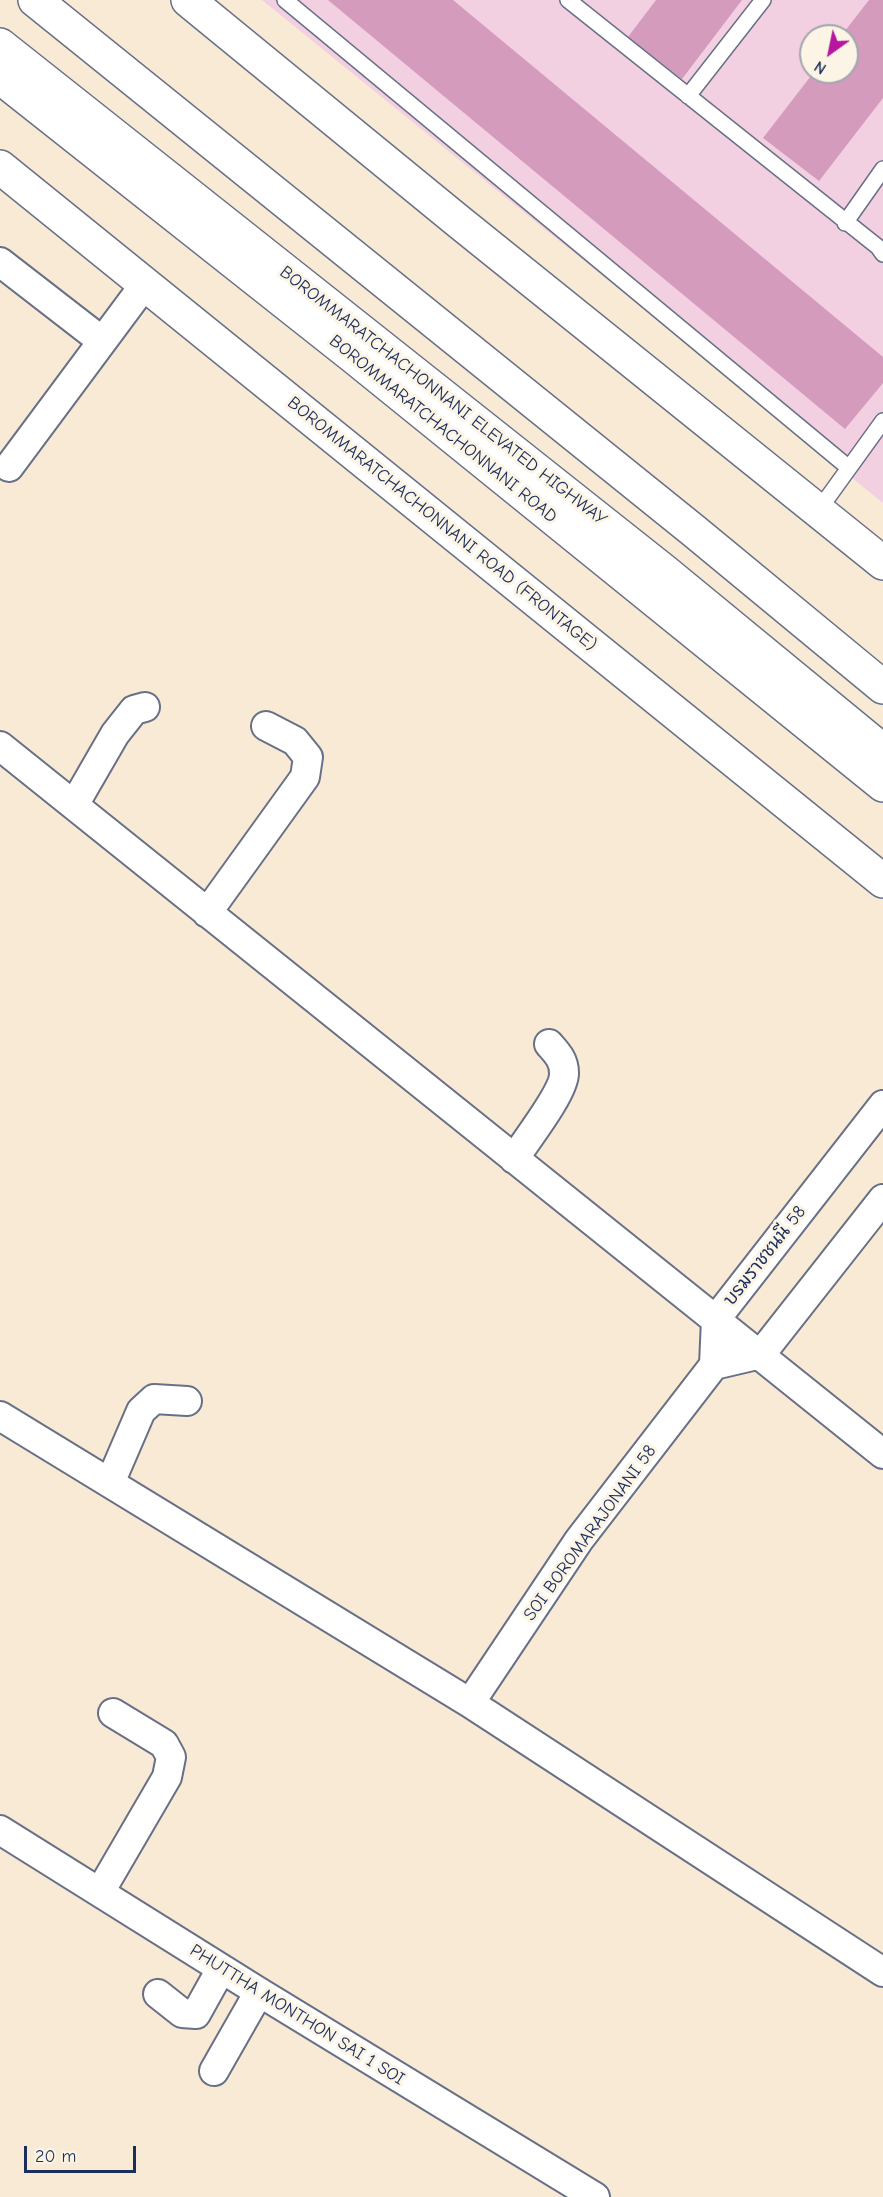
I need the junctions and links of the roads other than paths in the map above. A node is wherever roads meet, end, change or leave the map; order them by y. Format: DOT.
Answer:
graph roads {
  1 [pos="35,0"];
  2 [pos="67,0"];
  3 [pos="188,0"];
  4 [pos="285,0"];
  5 [pos="568,0"];
  6 [pos="764,0"];
  7 [pos="0,45"];
  8 [pos="0,77"];
  9 [pos="688,96"];
  10 [pos="0,166"];
  11 [pos="883,169"];
  12 [pos="845,223"];
  13 [pos="883,254"];
  14 [pos="0,262"];
  15 [pos="145,284"];
  16 [pos="102,341"];
  17 [pos="883,421"];
  18 [pos="9,467"];
  19 [pos="849,468"];
  20 [pos="818,511"];
  21 [pos="694,531"];
  22 [pos="883,563"];
  23 [pos="664,572"];
  24 [pos="883,661"];
  25 [pos="883,687"];
  26 [pos="145,707"];
  27 [pos="266,726"];
  28 [pos="0,746"];
  29 [pos="883,751"];
  30 [pos="883,784"];
  31 [pos="74,805"];
  32 [pos="883,881"];
  33 [pos="207,913"];
  34 [pos="549,1044"];
  35 [pos="883,1105"];
  36 [pos="514,1159"];
  37 [pos="883,1199"];
  38 [pos="716,1318"];
  39 [pos="761,1354"];
  40 [pos="714,1365"];
  41 [pos="187,1401"];
  42 [pos="0,1416"];
  43 [pos="883,1454"];
  44 [pos="110,1483"];
  45 [pos="470,1703"];
  46 [pos="113,1713"];
  47 [pos="0,1830"];
  48 [pos="100,1892"];
  49 [pos="221,1969"];
  50 [pos="883,1972"];
  51 [pos="259,1992"];
  52 [pos="158,1994"];
  53 [pos="214,2071"];
  54 [pos="595,2197"];
  1 -- 21 [label="main road"];
  2 -- 24 [label="main road"];
  3 -- 20 [label="main road"];
  4 -- 19 [label="lane"];
  5 -- 9 [label="lane"];
  6 -- 9 [label="lane"];
  7 -- 23 [label="main road, BOROMMARATCHACHONNANI ELEVATED HIGHWAY"];
  8 -- 30 [label="main road, BOROMMARATCHACHONNANI ROAD"];
  9 -- 12 [label="lane"];
  10 -- 15 [label="main road, BOROMMARATCHACHONNANI ROAD (FRONTAGE)"];
  11 -- 12 [label="lane"];
  12 -- 13 [label="lane"];
  14 -- 16 [label="street"];
  15 -- 16 [label="street"];
  15 -- 32 [label="main road, BOROMMARATCHACHONNANI ROAD (FRONTAGE)"];
  16 -- 18 [label="street"];
  17 -- 19 [label="lane"];
  19 -- 20 [label="lane"];
  20 -- 22 [label="main road"];
  21 -- 24 [label="main road"];
  21 -- 25 [label="main road"];
  23 -- 29 [label="main road, BOROMMARATCHACHONNANI ELEVATED HIGHWAY"];
  23 -- 30 [label="main road"];
  26 -- 31 [label="street"];
  27 -- 33 [label="street"];
  28 -- 31 [label="street"];
  31 -- 33 [label="street"];
  33 -- 36 [label="street"];
  34 -- 36 [label="street"];
  35 -- 38 [label="street, บรมราชชนนี 58"];
  36 -- 38 [label="street"];
  37 -- 39 [label="street"];
  38 -- 39 [label="street"];
  38 -- 40 [label="street, บรมราชชนนี 58"];
  39 -- 40 [label="street"];
  39 -- 43 [label="street"];
  40 -- 45 [label="street, SOI BOROMARAJONANI 58"];
  41 -- 44 [label="street"];
  42 -- 44 [label="street"];
  44 -- 45 [label="street"];
  45 -- 50 [label="street"];
  46 -- 48 [label="street"];
  47 -- 48 [label="street, PHUTTHA MONTHON SAI 1 SOI"];
  48 -- 49 [label="street, PHUTTHA MONTHON SAI 1 SOI"];
  49 -- 51 [label="street, PHUTTHA MONTHON SAI 1 SOI"];
  49 -- 52 [label="street"];
  51 -- 53 [label="street"];
  51 -- 54 [label="street, PHUTTHA MONTHON SAI 1 SOI"];
}
